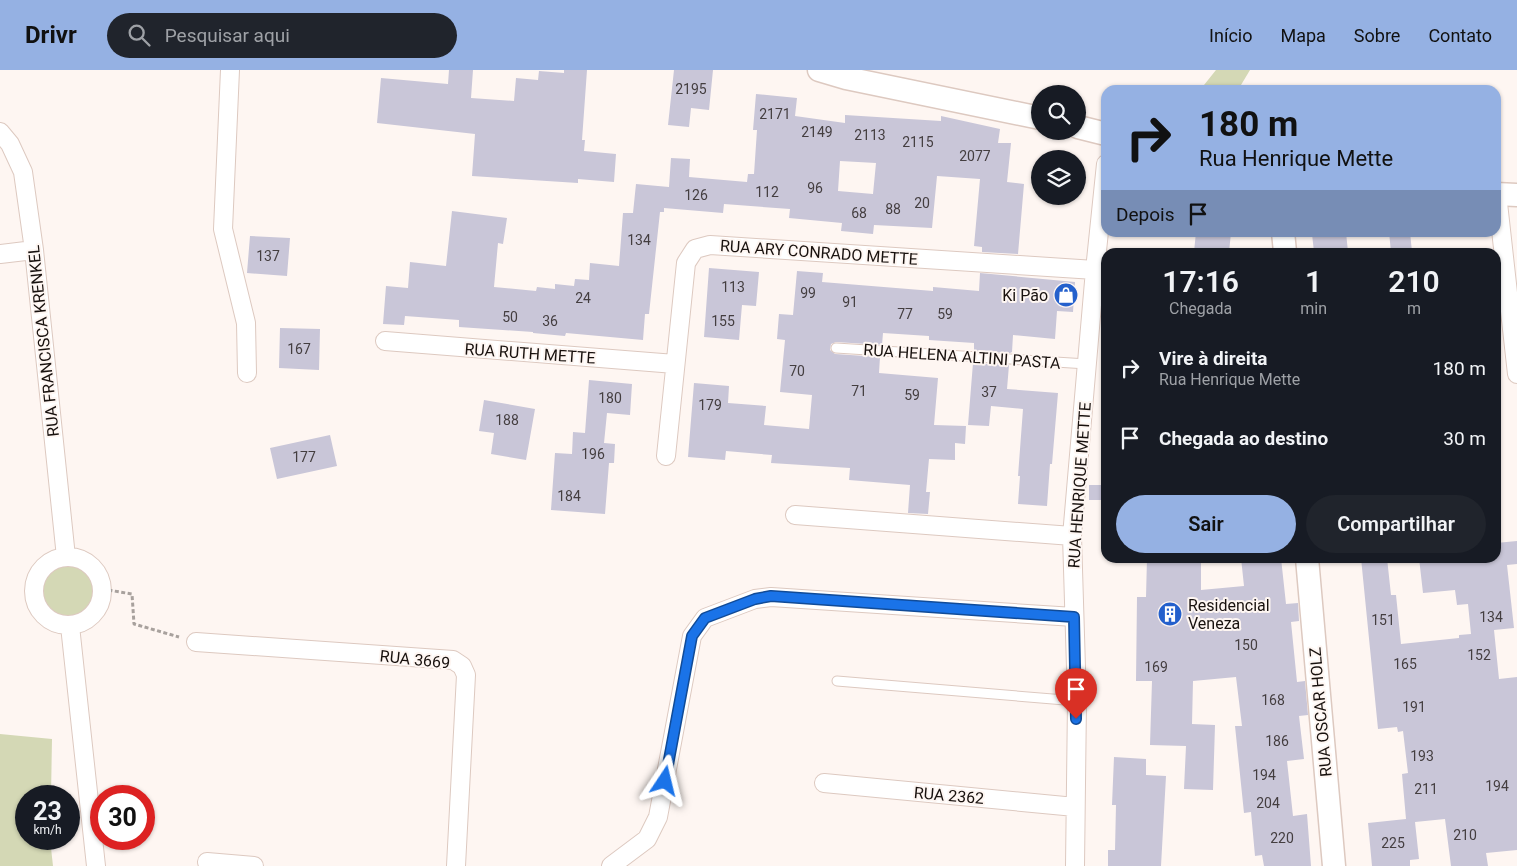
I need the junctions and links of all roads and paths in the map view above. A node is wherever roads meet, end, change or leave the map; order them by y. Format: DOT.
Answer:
graph roads {
  1 [pos="230,70"];
  2 [pos="819,70"];
  3 [pos="1031,116"];
  4 [pos="1086,129"];
  5 [pos="0,132"];
  6 [pos="1101,133"];
  7 [pos="1504,194"];
  8 [pos="1101,212"];
  9 [pos="34,250"];
  10 [pos="0,254"];
  11 [pos="1095,270"];
  12 [pos="385,341"];
  13 [pos="836,348"];
  14 [pos="675,364"];
  15 [pos="1087,364"];
  16 [pos="247,373"];
  17 [pos="1517,374"];
  18 [pos="666,456"];
  19 [pos="795,515"];
  20 [pos="1072,536"];
  21 [pos="66,557"];
  22 [pos="1307,563"];
  23 [pos="102,589"];
  24 [pos="1074,617"];
  25 [pos="70,626"];
  26 [pos="196,642"];
  27 [pos="837,681"];
  28 [pos="1077,701"];
  29 [pos="824,783"];
  30 [pos="1075,807"];
  31 [pos="207,862"];
  32 [pos="96,866"];
  33 [pos="254,866"];
  34 [pos="456,866"];
  35 [pos="612,866"];
  36 [pos="1075,866"];
  37 [pos="1334,866"];
  1 -- 16 [label="street"];
  2 -- 3 [label="street"];
  4 -- 6 [label="street"];
  5 -- 9 [label="street, RUA FRANCISCA KRENKEL"];
  7 -- 17 [label="street"];
  8 -- 11 [label="street, RUA HENRIQUE METTE"];
  9 -- 10 [label="street"];
  9 -- 21 [label="street, RUA FRANCISCA KRENKEL"];
  11 -- 14 [label="street, RUA ARY CONRADO METTE"];
  11 -- 15 [label="street, RUA HENRIQUE METTE"];
  12 -- 14 [label="street, RUA RUTH METTE"];
  13 -- 15 [label="lane, RUA HELENA ALTINI PASTA"];
  14 -- 18 [label="street, RUA ARY CONRADO METTE"];
  15 -- 20 [label="street, RUA HENRIQUE METTE"];
  19 -- 20 [label="street"];
  20 -- 24 [label="street, RUA HENRIQUE METTE"];
  21 -- 23 [label="street"];
  21 -- 25 [label="street"];
  22 -- 37 [label="street, RUA OSCAR HOLZ"];
  23 -- 25 [label="street"];
  23 -- 26 [label="path"];
  24 -- 28 [label="street, RUA HENRIQUE METTE"];
  24 -- 35 [label="street"];
  25 -- 32 [label="street"];
  26 -- 34 [label="street, RUA 3669"];
  27 -- 28 [label="lane"];
  28 -- 30 [label="street, RUA HENRIQUE METTE"];
  29 -- 30 [label="street, RUA 2362"];
  30 -- 36 [label="street, RUA HENRIQUE METTE"];
  31 -- 33 [label="street"];
}
